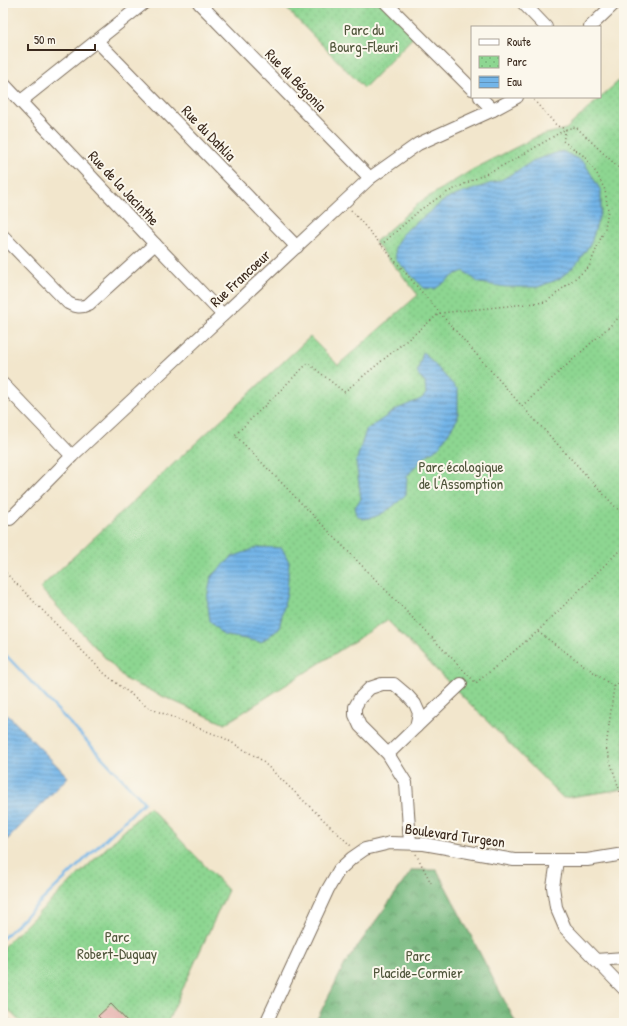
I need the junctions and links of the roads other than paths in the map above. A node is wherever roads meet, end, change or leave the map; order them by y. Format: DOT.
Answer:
graph roads {
  1 [pos="144,3"];
  2 [pos="199,3"];
  3 [pos="386,3"];
  4 [pos="523,3"];
  5 [pos="615,3"];
  6 [pos="545,26"];
  7 [pos="591,26"];
  8 [pos="97,41"];
  9 [pos="3,83"];
  10 [pos="471,88"];
  11 [pos="481,98"];
  12 [pos="515,98"];
  13 [pos="21,101"];
  14 [pos="494,110"];
  15 [pos="370,178"];
  16 [pos="3,236"];
  17 [pos="155,244"];
  18 [pos="297,247"];
  19 [pos="224,315"];
  20 [pos="3,385"];
  21 [pos="72,456"];
  22 [pos="10,519"];
  23 [pos="461,684"];
  24 [pos="416,727"];
  25 [pos="388,754"];
  26 [pos="410,843"];
  27 [pos="624,854"];
  28 [pos="557,861"];
  29 [pos="624,958"];
  30 [pos="596,960"];
  31 [pos="624,989"];
  32 [pos="266,1023"];
  1 -- 8 [label="street"];
  2 -- 15 [label="street, Rue du Bégonia"];
  3 -- 10 [label="street"];
  4 -- 6 [label="street"];
  5 -- 7 [label="street"];
  8 -- 13 [label="street"];
  8 -- 18 [label="street, Rue du Dahlia"];
  9 -- 13 [label="street, Rue de la Jacinthe"];
  11 -- 14 [label="street"];
  12 -- 14 [label="street, Rue Francoeur"];
  13 -- 17 [label="street, Rue de la Jacinthe"];
  14 -- 15 [label="street, Rue Francoeur"];
  15 -- 18 [label="street, Rue Francoeur"];
  16 -- 17 [label="street"];
  17 -- 19 [label="street, Rue de la Jacinthe"];
  18 -- 19 [label="street, Rue Francoeur"];
  19 -- 21 [label="street, Rue Francoeur"];
  20 -- 21 [label="street"];
  21 -- 22 [label="street, Rue Francoeur"];
  23 -- 24 [label="street"];
  24 -- 25 [label="street"];
  24 -- 25 [label="street"];
  25 -- 26 [label="street"];
  26 -- 28 [label="street, Boulevard Turgeon"];
  26 -- 32 [label="street, Boulevard Turgeon"];
  27 -- 28 [label="street, Boulevard Turgeon"];
  28 -- 30 [label="street"];
  29 -- 30 [label="street"];
  30 -- 31 [label="street"];
}
